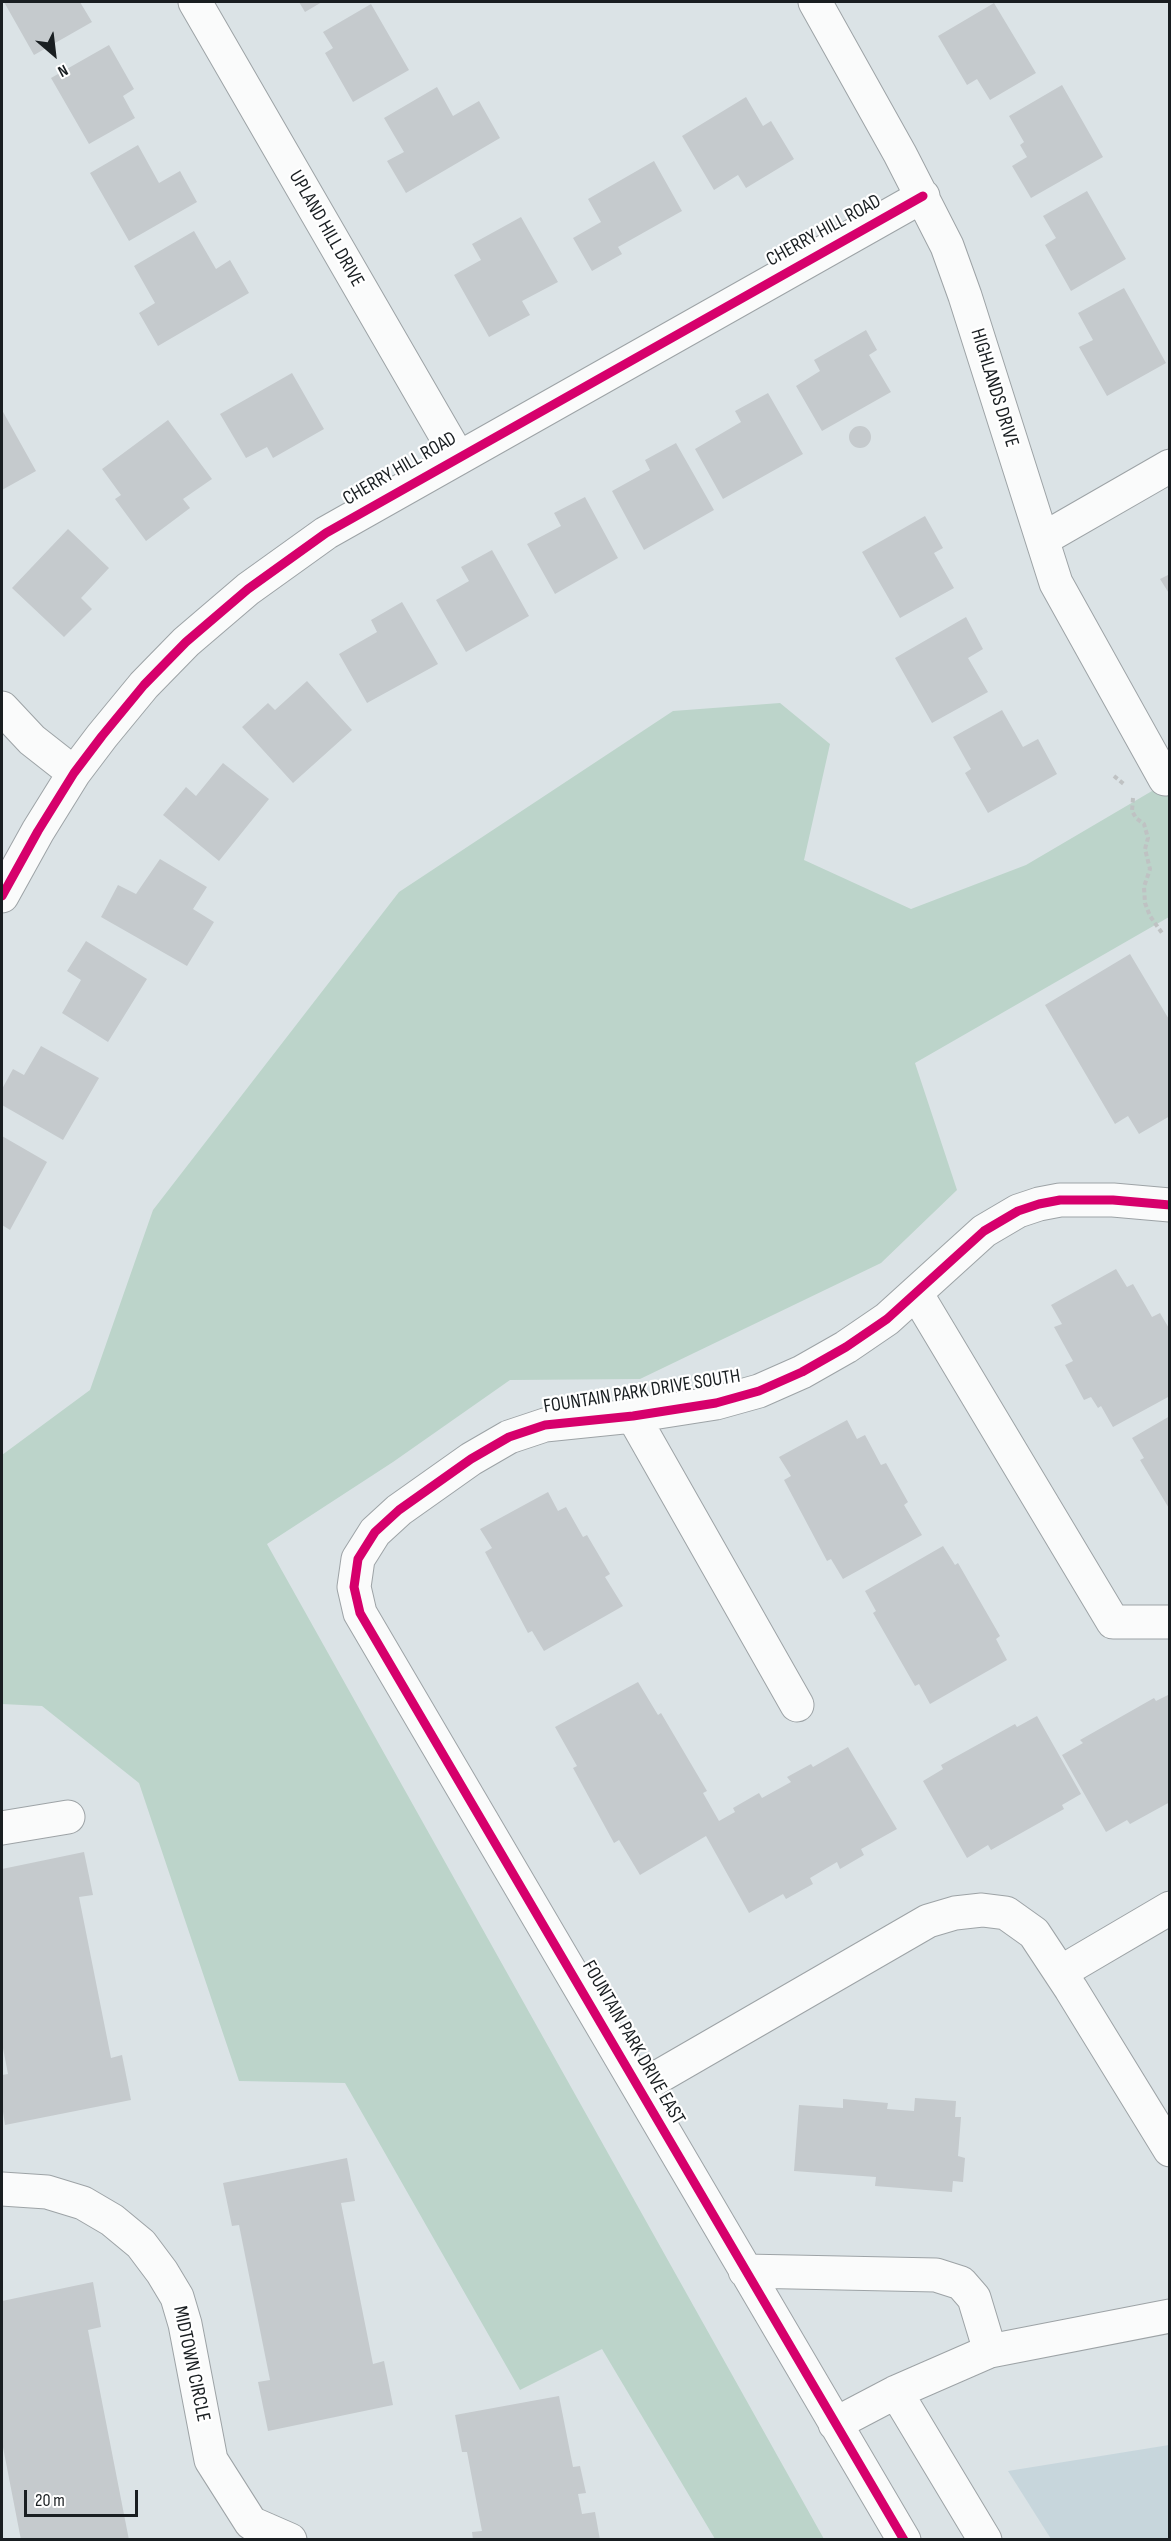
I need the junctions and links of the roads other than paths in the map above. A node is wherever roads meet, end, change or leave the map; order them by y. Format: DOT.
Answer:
graph roads {
  1 [pos="195,2"];
  2 [pos="815,2"];
  3 [pos="923,196"];
  4 [pos="458,457"];
  5 [pos="1170,466"];
  6 [pos="1043,539"];
  7 [pos="2,708"];
  8 [pos="74,773"];
  9 [pos="1165,778"];
  10 [pos="2,896"];
  11 [pos="1170,1205"];
  12 [pos="916,1293"];
  13 [pos="633,1416"];
  14 [pos="358,1559"];
  15 [pos="1170,1622"];
  16 [pos="797,1705"];
  17 [pos="68,1817"];
  18 [pos="2,1828"];
  19 [pos="1170,1908"];
  20 [pos="1060,1972"];
  21 [pos="639,2088"];
  22 [pos="1170,2150"];
  23 [pos="2,2189"];
  24 [pos="744,2271"];
  25 [pos="1170,2316"];
  26 [pos="990,2351"];
  27 [pos="897,2392"];
  28 [pos="835,2424"];
  29 [pos="281,2538"];
  30 [pos="904,2540"];
  31 [pos="986,2540"];
  1 -- 4 [label="street, UPLAND HILL DRIVE"];
  2 -- 3 [label="street, HIGHLANDS DRIVE"];
  3 -- 4 [label="street, CHERRY HILL ROAD"];
  3 -- 6 [label="street, HIGHLANDS DRIVE"];
  4 -- 8 [label="street, CHERRY HILL ROAD"];
  5 -- 6 [label="street"];
  6 -- 9 [label="street, HIGHLANDS DRIVE"];
  7 -- 8 [label="street"];
  8 -- 10 [label="street, CHERRY HILL ROAD"];
  11 -- 12 [label="street, FOUNTAIN PARK DRIVE SOUTH"];
  12 -- 13 [label="street, FOUNTAIN PARK DRIVE SOUTH"];
  12 -- 15 [label="street"];
  13 -- 14 [label="street, FOUNTAIN PARK DRIVE SOUTH"];
  13 -- 16 [label="street"];
  14 -- 21 [label="street, FOUNTAIN PARK DRIVE EAST"];
  17 -- 18 [label="street"];
  19 -- 20 [label="street"];
  20 -- 21 [label="street"];
  20 -- 22 [label="street"];
  21 -- 24 [label="street, FOUNTAIN PARK DRIVE EAST"];
  23 -- 29 [label="street, MIDTOWN CIRCLE"];
  24 -- 26 [label="street"];
  24 -- 28 [label="street, FOUNTAIN PARK DRIVE EAST"];
  25 -- 26 [label="street"];
  26 -- 27 [label="street"];
  27 -- 28 [label="street"];
  27 -- 31 [label="street"];
  28 -- 30 [label="street, FOUNTAIN PARK DRIVE EAST"];
}
